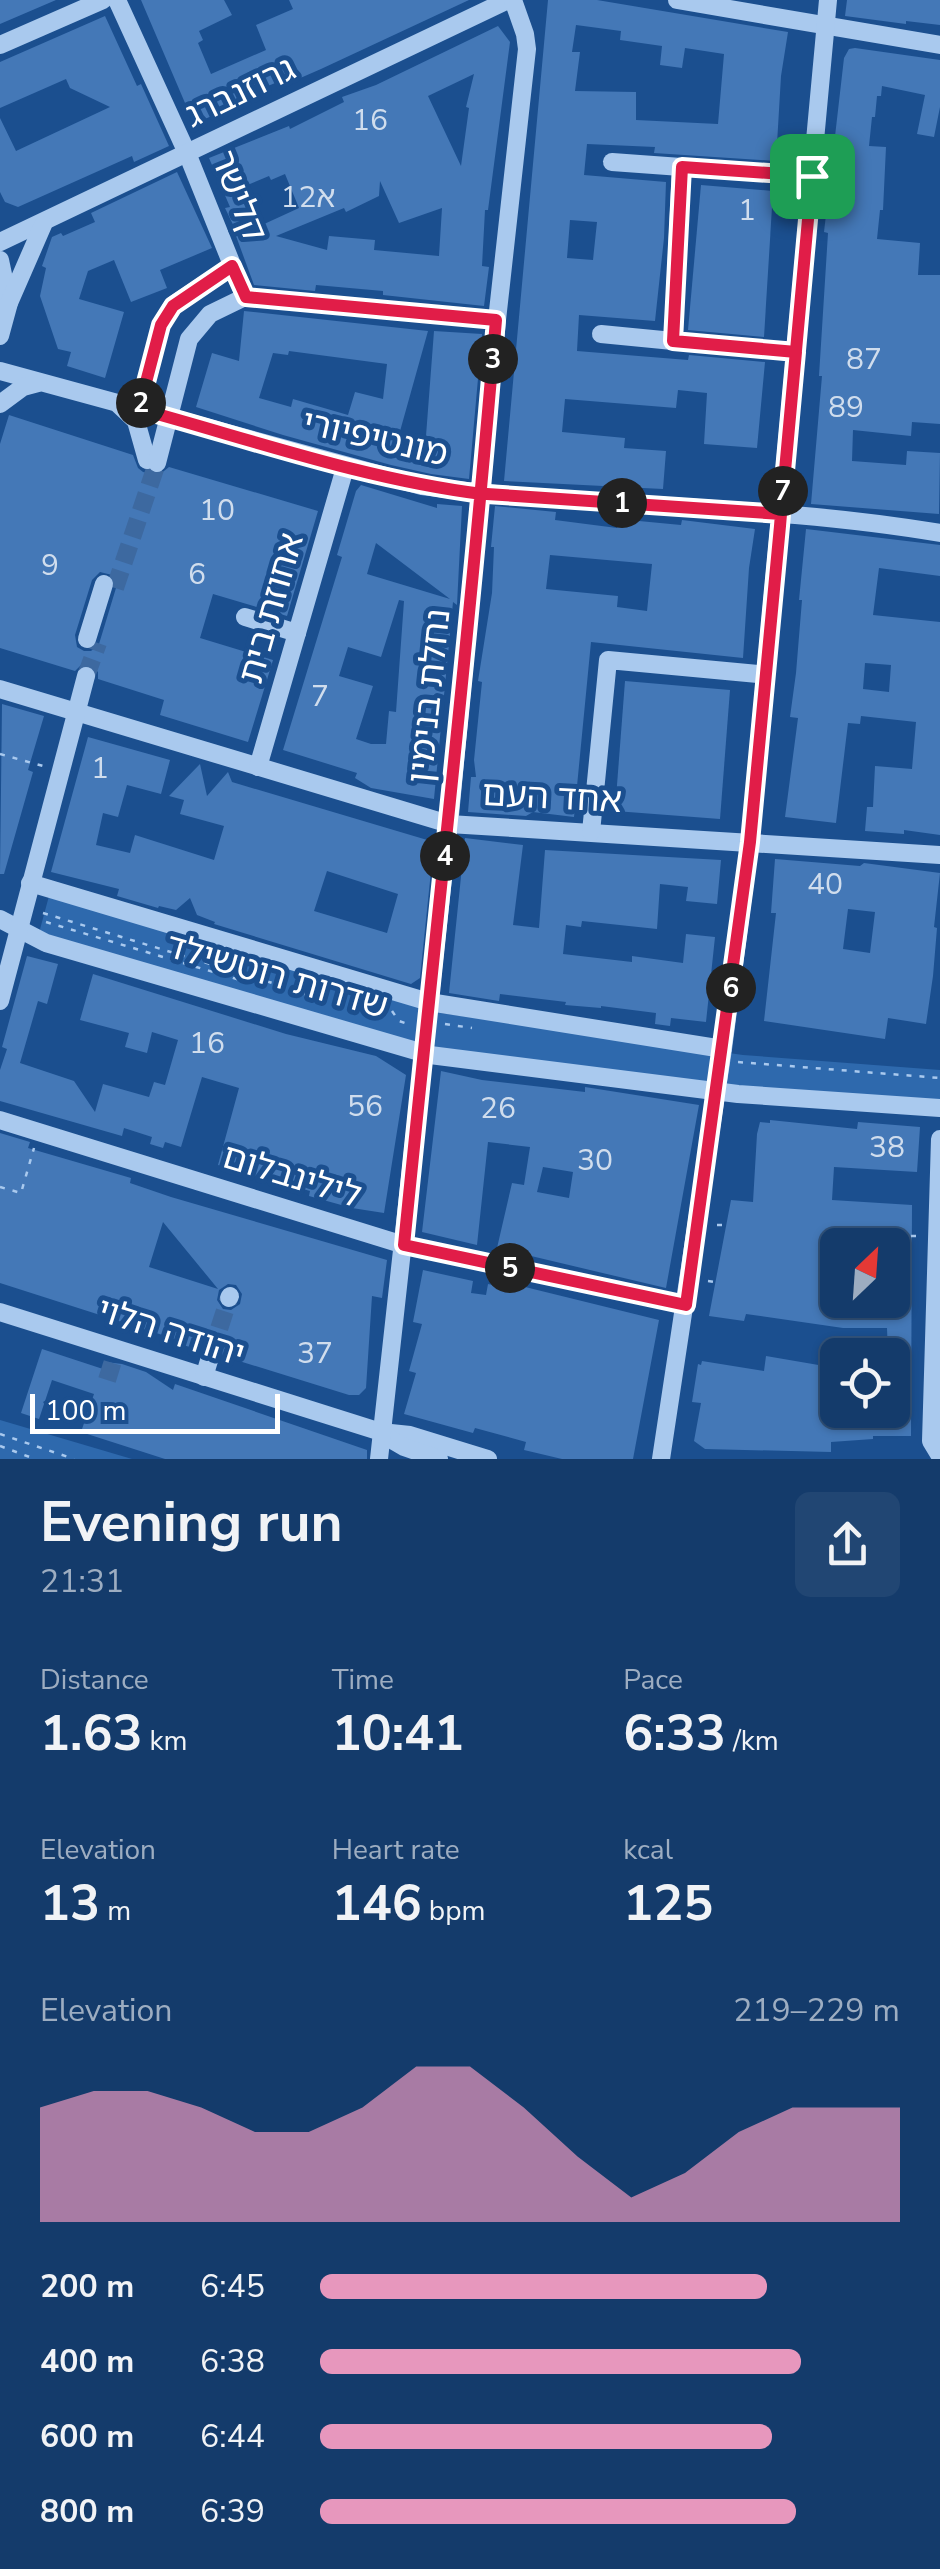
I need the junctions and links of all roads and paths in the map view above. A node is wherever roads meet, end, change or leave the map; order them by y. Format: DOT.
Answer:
graph roads {
  1 [pos="103,0"];
  2 [pos="117,0"];
  3 [pos="510,0"];
  4 [pos="678,0"];
  5 [pos="828,0"];
  6 [pos="826,25"];
  7 [pos="940,45"];
  8 [pos="0,46"];
  9 [pos="187,153"];
  10 [pos="612,162"];
  11 [pos="682,167"];
  12 [pos="812,176"];
  13 [pos="492,178"];
  14 [pos="512,180"];
  15 [pos="43,224"];
  16 [pos="0,242"];
  17 [pos="0,260"];
  18 [pos="232,266"];
  19 [pos="246,297"];
  20 [pos="9,303"];
  21 [pos="496,320"];
  22 [pos="602,334"];
  23 [pos="0,336"];
  24 [pos="673,341"];
  25 [pos="796,352"];
  26 [pos="1,371"];
  27 [pos="42,383"];
  28 [pos="115,402"];
  29 [pos="0,404"];
  30 [pos="139,409"];
  31 [pos="169,417"];
  32 [pos="345,468"];
  33 [pos="482,494"];
  34 [pos="781,514"];
  35 [pos="940,533"];
  36 [pos="110,586"];
  37 [pos="246,613"];
  38 [pos="298,629"];
  39 [pos="93,641"];
  40 [pos="82,674"];
  41 [pos="758,674"];
  42 [pos="0,688"];
  43 [pos="74,712"];
  44 [pos="0,754"];
  45 [pos="258,767"];
  46 [pos="59,770"];
  47 [pos="448,824"];
  48 [pos="591,832"];
  49 [pos="750,842"];
  50 [pos="940,855"];
  51 [pos="30,882"];
  52 [pos="24,907"];
  53 [pos="0,919"];
  54 [pos="19,928"];
  55 [pos="314,987"];
  56 [pos="306,993"];
  57 [pos="311,997"];
  58 [pos="0,1001"];
  59 [pos="428,1002"];
  60 [pos="391,1010"];
  61 [pos="409,1024"];
  62 [pos="423,1052"];
  63 [pos="729,1055"];
  64 [pos="940,1078"];
  65 [pos="717,1091"];
  66 [pos="940,1108"];
  67 [pos="0,1120"];
  68 [pos="36,1138"];
  69 [pos="940,1139"];
  70 [pos="0,1187"];
  71 [pos="717,1225"];
  72 [pos="726,1225"];
  73 [pos="404,1245"];
  74 [pos="708,1281"];
  75 [pos="715,1282"];
  76 [pos="686,1305"];
  77 [pos="0,1312"];
  78 [pos="211,1354"];
  79 [pos="204,1377"];
  80 [pos="381,1432"];
  81 [pos="0,1434"];
  82 [pos="0,1446"];
  83 [pos="940,1457"];
  84 [pos="35,1459"];
  85 [pos="74,1459"];
  86 [pos="378,1459"];
  87 [pos="439,1459"];
  88 [pos="488,1459"];
  89 [pos="661,1459"];
  90 [pos="927,1459"];
  1 -- 8 [label="street"];
  2 -- 9 [label="street, קלישר"];
  3 -- 9 [label="street, גרוזנברג"];
  3 -- 14 [label="street, נחלת בנימין"];
  4 -- 6 [label="street"];
  5 -- 6 [label="street"];
  6 -- 7 [label="street"];
  6 -- 12 [label="street"];
  9 -- 15 [label="street, גרוזנברג"];
  9 -- 18 [label="street, קלישר"];
  10 -- 11 [label="street"];
  11 -- 12 [label="street"];
  11 -- 24 [label="street"];
  12 -- 25 [label="street"];
  13 -- 14 [label="street"];
  14 -- 21 [label="street, נחלת בנימין"];
  15 -- 16 [label="street, גרוזנברג"];
  15 -- 20 [label="street"];
  17 -- 20 [label="street"];
  18 -- 19 [label="street, קלישר"];
  18 -- 30 [label="street"];
  19 -- 21 [label="street, קלישר"];
  19 -- 31 [label="street"];
  20 -- 23 [label="street"];
  21 -- 33 [label="street, נחלת בנימין"];
  22 -- 24 [label="street"];
  24 -- 25 [label="street"];
  25 -- 34 [label="street"];
  26 -- 27 [label="street, מונטיפיורי"];
  27 -- 28 [label="street, מונטיפיורי"];
  27 -- 29 [label="street"];
  28 -- 30 [label="street, מונטיפיורי"];
  28 -- 31 [label="street"];
  30 -- 31 [label="street, מונטיפיורי"];
  31 -- 32 [label="street, מונטיפיורי"];
  32 -- 33 [label="street, מונטיפיורי"];
  32 -- 38 [label="street, אחוזת בית"];
  33 -- 34 [label="street, מונטיפיורי"];
  33 -- 47 [label="street, נחלת בנימין"];
  34 -- 35 [label="street, מונטיפיורי"];
  34 -- 49 [label="street"];
  36 -- 39 [label="street"];
  37 -- 38 [label="street"];
  38 -- 45 [label="street, אחוזת בית"];
  40 -- 43 [label="street"];
  41 -- 48 [label="street"];
  42 -- 43 [label="street, אחד העם"];
  43 -- 45 [label="street, אחד העם"];
  43 -- 46 [label="street"];
  44 -- 46 [label="path"];
  45 -- 47 [label="street, אחד העם"];
  46 -- 51 [label="street"];
  47 -- 48 [label="street, אחד העם"];
  47 -- 59 [label="street, נחלת בנימין"];
  48 -- 49 [label="street, אחד העם"];
  49 -- 50 [label="street, אחד העם"];
  49 -- 63 [label="street"];
  51 -- 52 [label="street"];
  51 -- 59 [label="street, שדרות רוטשילד"];
  52 -- 54 [label="street"];
  52 -- 56 [label="path, שדרות רוטשילד"];
  53 -- 54 [label="street, שדרות רוטשילד"];
  54 -- 58 [label="street"];
  54 -- 62 [label="street, שדרות רוטשילד"];
  55 -- 56 [label="path"];
  56 -- 57 [label="path, שדרות רוטשילד"];
  59 -- 62 [label="street, נחלת בנימין"];
  59 -- 63 [label="street, שדרות רוטשילד"];
  60 -- 61 [label="path"];
  62 -- 65 [label="street, שדרות רוטשילד"];
  62 -- 73 [label="street, נחלת בנימין"];
  63 -- 64 [label="path"];
  63 -- 65 [label="street"];
  65 -- 66 [label="street, שדרות רוטשילד"];
  65 -- 76 [label="street"];
  67 -- 73 [label="street, לילינבלום"];
  68 -- 70 [label="path"];
  69 -- 83 [label="street"];
  71 -- 72 [label="path"];
  73 -- 76 [label="street, לילינבלום"];
  73 -- 80 [label="street, נחלת בנימין"];
  74 -- 75 [label="path"];
  76 -- 89 [label="street"];
  77 -- 79 [label="street, יהודה הלוי"];
  78 -- 79 [label="street"];
  79 -- 80 [label="street, יהודה הלוי"];
  80 -- 86 [label="street, נחלת בנימין"];
  80 -- 87 [label="street, יהודה הלוי"];
  80 -- 88 [label="street, יהודה הלוי"];
  81 -- 85 [label="path"];
  82 -- 84 [label="path"];
  83 -- 90 [label="street"];
}
